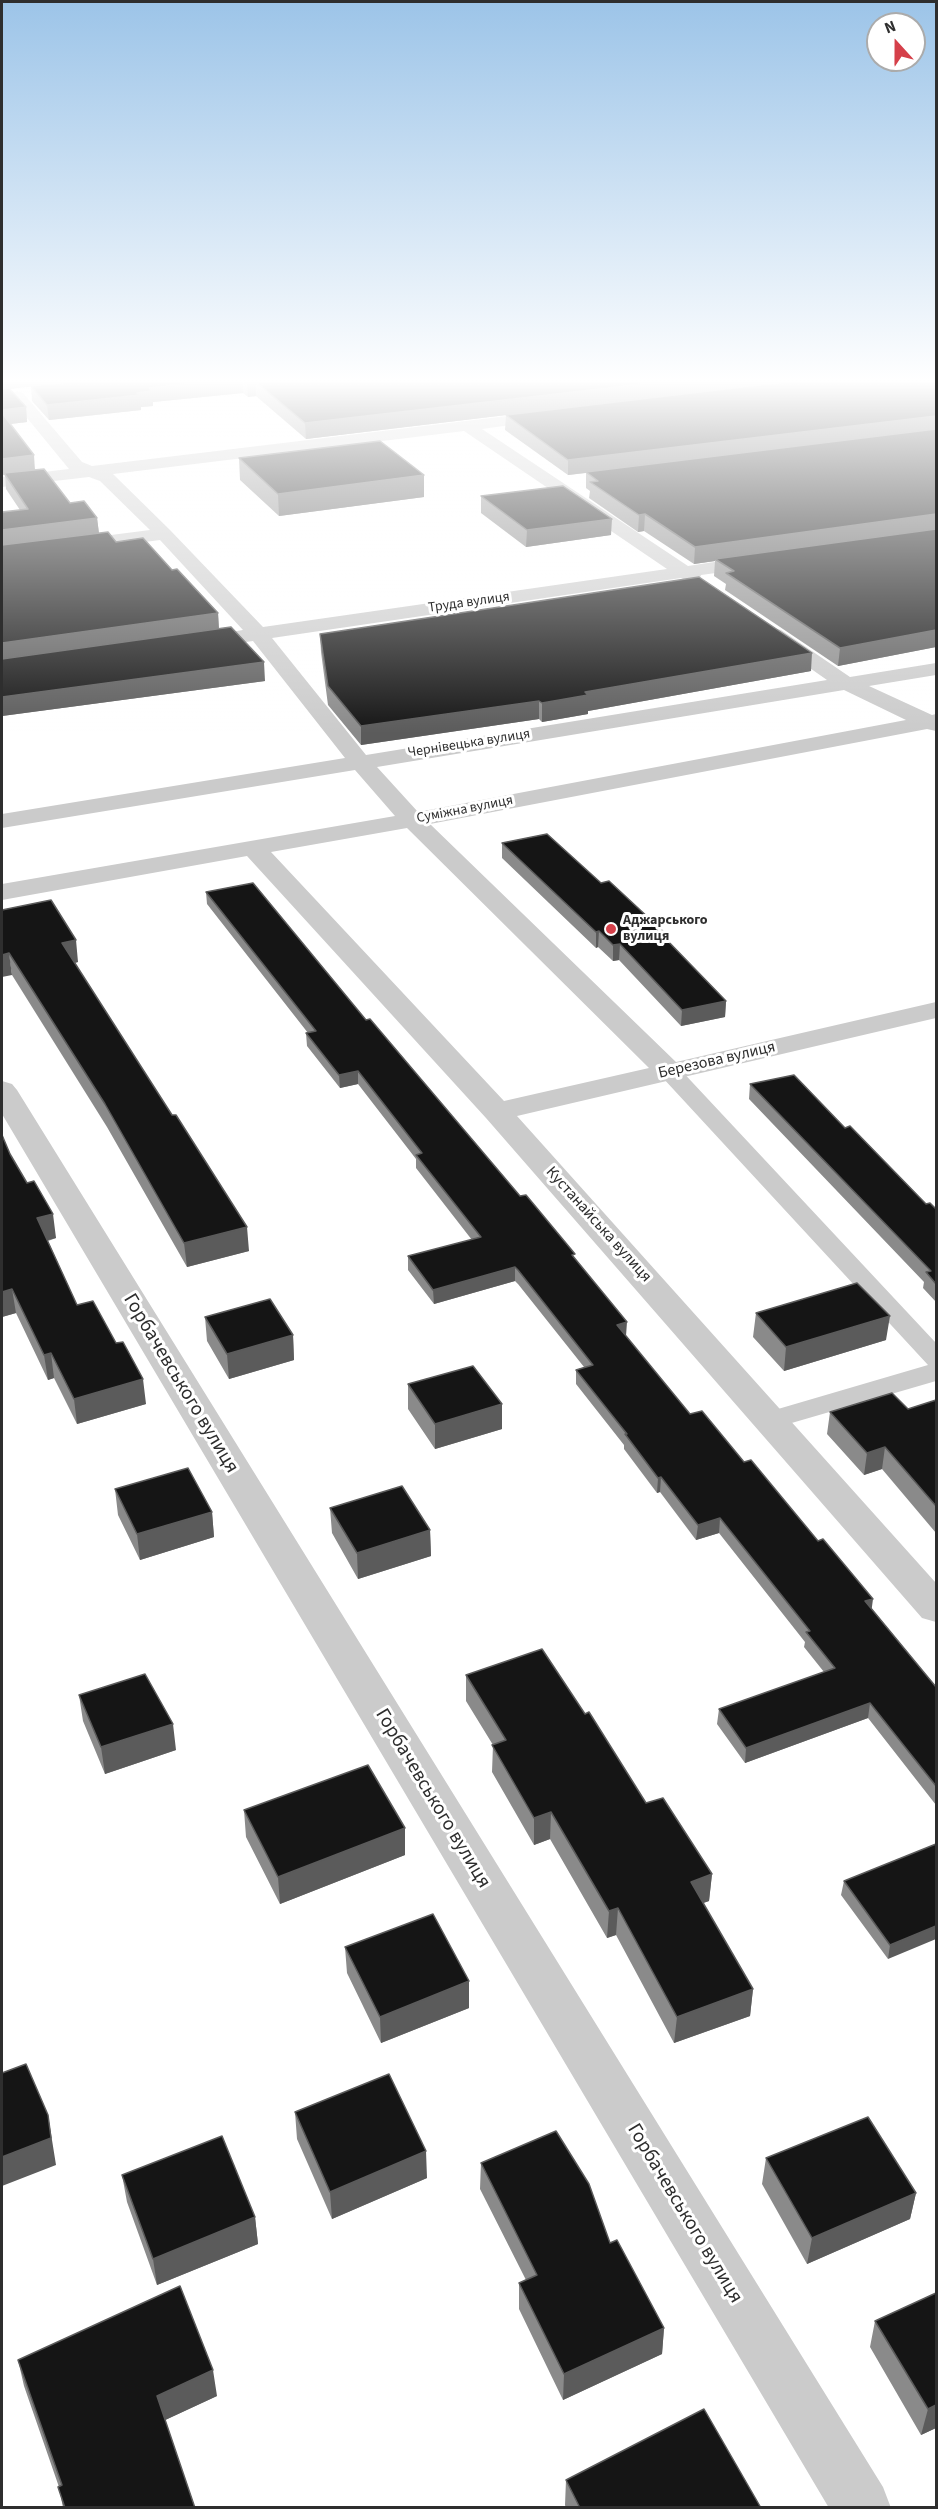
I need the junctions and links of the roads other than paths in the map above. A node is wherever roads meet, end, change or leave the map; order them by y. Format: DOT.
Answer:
graph roads {
  1 [pos="127,498"];
  2 [pos="574,498"];
  3 [pos="164,534"];
  4 [pos="2,555"];
  5 [pos="776,559"];
  6 [pos="684,572"];
  7 [pos="703,585"];
  8 [pos="760,624"];
  9 [pos="258,634"];
  10 [pos="176,645"];
  11 [pos="936,669"];
  12 [pos="847,684"];
  13 [pos="934,723"];
  14 [pos="360,762"];
  15 [pos="412,820"];
  16 [pos="2,821"];
  17 [pos="254,848"];
  18 [pos="2,892"];
  19 [pos="936,1010"];
  20 [pos="670,1072"];
  21 [pos="2,1090"];
  22 [pos="497,1112"];
  23 [pos="936,1359"];
  24 [pos="936,1372"];
  25 [pos="771,1420"];
  26 [pos="936,1608"];
  27 [pos="862,2508"];
  1 -- 3 [label="street"];
  2 -- 6 [label="street"];
  3 -- 4 [label="street"];
  3 -- 9 [label="street"];
  5 -- 6 [label="street, Труда вулиця"];
  6 -- 7 [label="street"];
  6 -- 9 [label="street, Труда вулиця"];
  8 -- 12 [label="street"];
  9 -- 10 [label="street, Труда вулиця"];
  9 -- 14 [label="street"];
  11 -- 12 [label="street, Чернівецька вулиця"];
  12 -- 13 [label="street"];
  12 -- 14 [label="street, Чернівецька вулиця"];
  13 -- 15 [label="street, Суміжна вулиця"];
  14 -- 15 [label="street"];
  14 -- 16 [label="street, Чернівецька вулиця"];
  15 -- 17 [label="street, Суміжна вулиця"];
  15 -- 20 [label="street"];
  17 -- 18 [label="street, Суміжна вулиця"];
  17 -- 22 [label="street, Кустанайська вулиця"];
  19 -- 20 [label="street, Березова вулиця"];
  20 -- 22 [label="street, Березова вулиця"];
  20 -- 23 [label="lane"];
  21 -- 27 [label="street, Горбачевського вулиця"];
  22 -- 25 [label="street, Кустанайська вулиця"];
  24 -- 25 [label="lane"];
  25 -- 26 [label="street, Кустанайська вулиця"];
}
